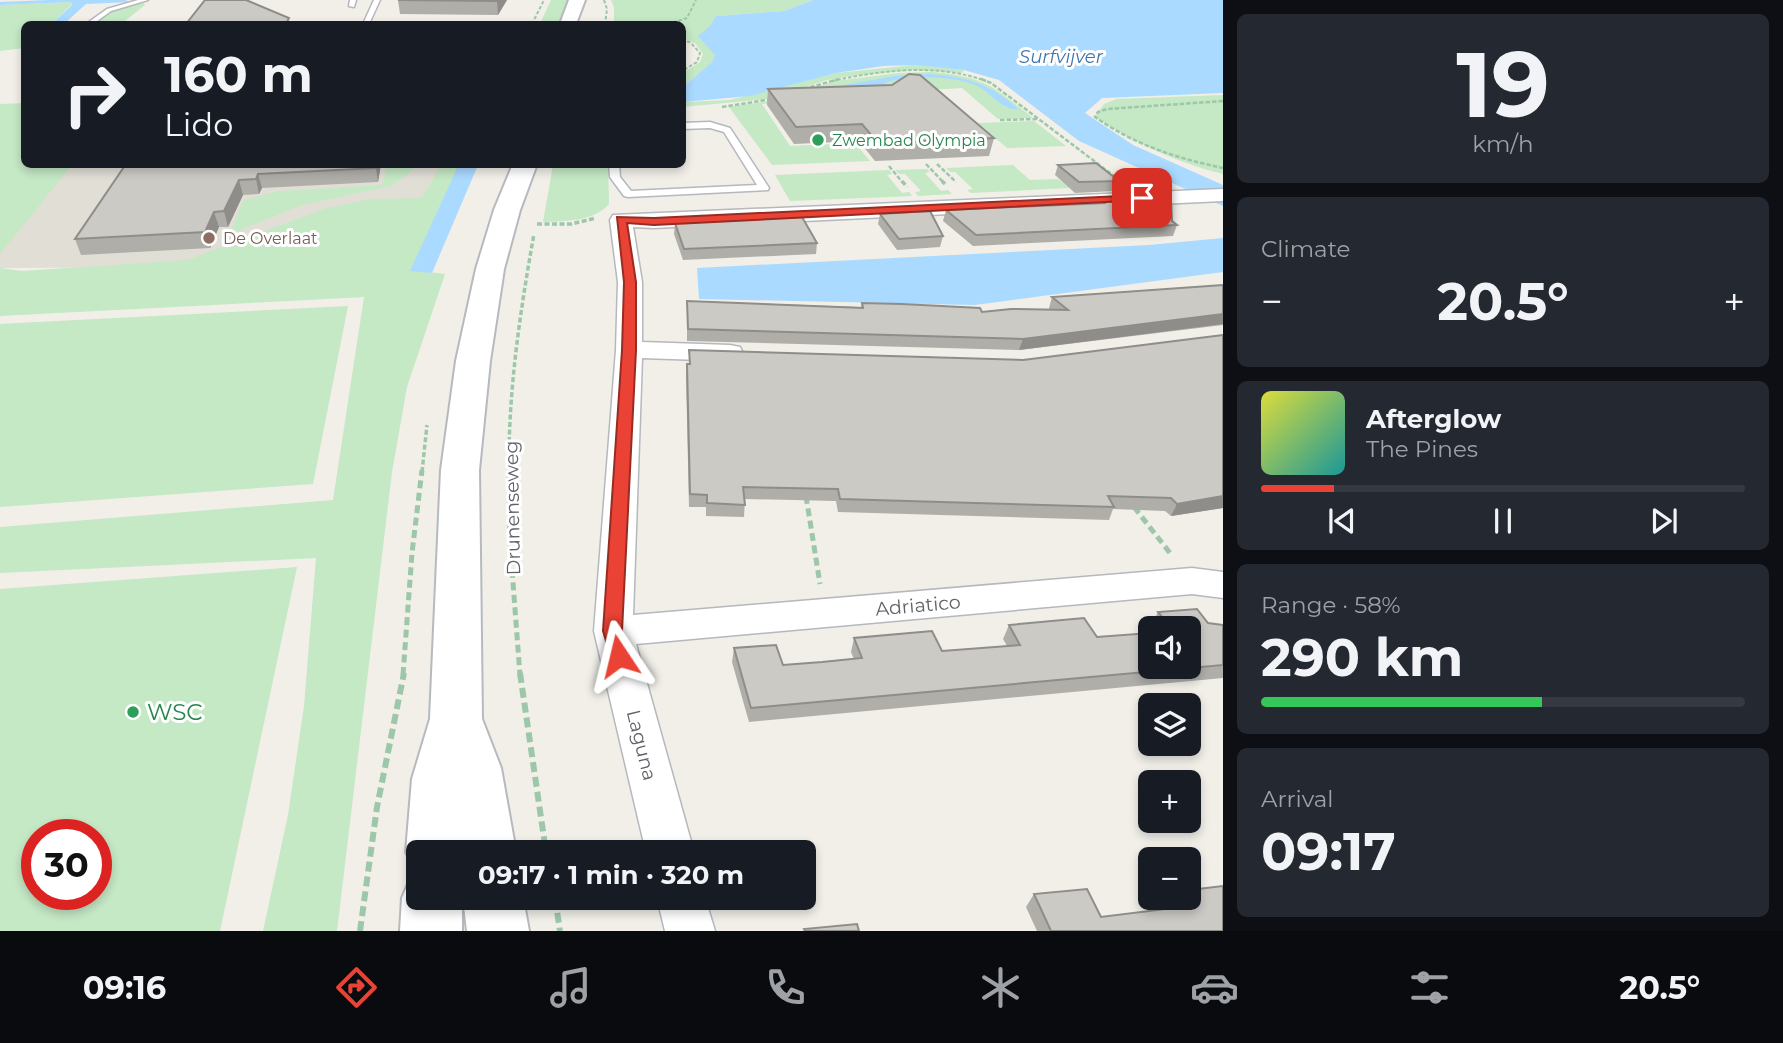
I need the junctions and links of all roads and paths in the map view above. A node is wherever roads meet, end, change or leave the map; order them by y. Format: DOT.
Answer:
graph roads {
  1 [pos="145,0"];
  2 [pos="377,0"];
  3 [pos="544,0"];
  4 [pos="576,0"];
  5 [pos="592,0"];
  6 [pos="604,0"];
  7 [pos="696,0"];
  8 [pos="93,21"];
  9 [pos="367,21"];
  10 [pos="534,21"];
  11 [pos="569,21"];
  12 [pos="586,21"];
  13 [pos="605,21"];
  14 [pos="678,21"];
  15 [pos="686,41"];
  16 [pos="686,69"];
  17 [pos="798,91"];
  18 [pos="774,98"];
  19 [pos="1223,102"];
  20 [pos="726,107"];
  21 [pos="1039,119"];
  22 [pos="1000,120"];
  23 [pos="686,126"];
  24 [pos="937,163"];
  25 [pos="926,164"];
  26 [pos="889,166"];
  27 [pos="523,168"];
  28 [pos="614,168"];
  29 [pos="1223,168"];
  30 [pos="949,188"];
  31 [pos="961,188"];
  32 [pos="910,190"];
  33 [pos="1223,195"];
  34 [pos="1142,198"];
  35 [pos="539,212"];
  36 [pos="629,350"];
  37 [pos="752,353"];
  38 [pos="806,493"];
  39 [pos="1127,498"];
  40 [pos="1208,583"];
  41 [pos="824,613"];
  42 [pos="613,631"];
  43 [pos="456,719"];
  44 [pos="436,840"];
  45 [pos="485,840"];
  46 [pos="544,840"];
  47 [pos="667,840"];
  48 [pos="432,910"];
  49 [pos="495,910"];
  50 [pos="557,910"];
  51 [pos="684,910"];
  52 [pos="431,931"];
  53 [pos="498,931"];
  54 [pos="560,931"];
  55 [pos="690,931"];
  1 -- 8 [label="lane"];
  2 -- 9 [label="lane"];
  3 -- 10 [label="path"];
  4 -- 11 [label="street"];
  5 -- 12 [label="street"];
  6 -- 13 [label="path"];
  7 -- 14 [label="path"];
  15 -- 16 [label="path"];
  17 -- 21 [label="path"];
  18 -- 20 [label="path"];
  19 -- 29 [label="path"];
  21 -- 22 [label="path"];
  21 -- 34 [label="path"];
  23 -- 28 [label="lane"];
  24 -- 31 [label="path"];
  25 -- 30 [label="path"];
  26 -- 32 [label="path"];
  27 -- 43 [label="street"];
  33 -- 34 [label="street"];
  34 -- 36 [label="street, Laguna"];
  35 -- 46 [label="path, Drunenseweg"];
  36 -- 37 [label="street"];
  36 -- 42 [label="street, Laguna"];
  38 -- 41 [label="path"];
  39 -- 40 [label="path"];
  40 -- 41 [label="street, Adriatico"];
  41 -- 42 [label="street, Adriatico"];
  42 -- 47 [label="street, Laguna"];
  43 -- 44 [label="street"];
  43 -- 45 [label="street"];
  48 -- 52 [label="street"];
  49 -- 53 [label="street"];
  50 -- 54 [label="path"];
  51 -- 55 [label="street"];
}
